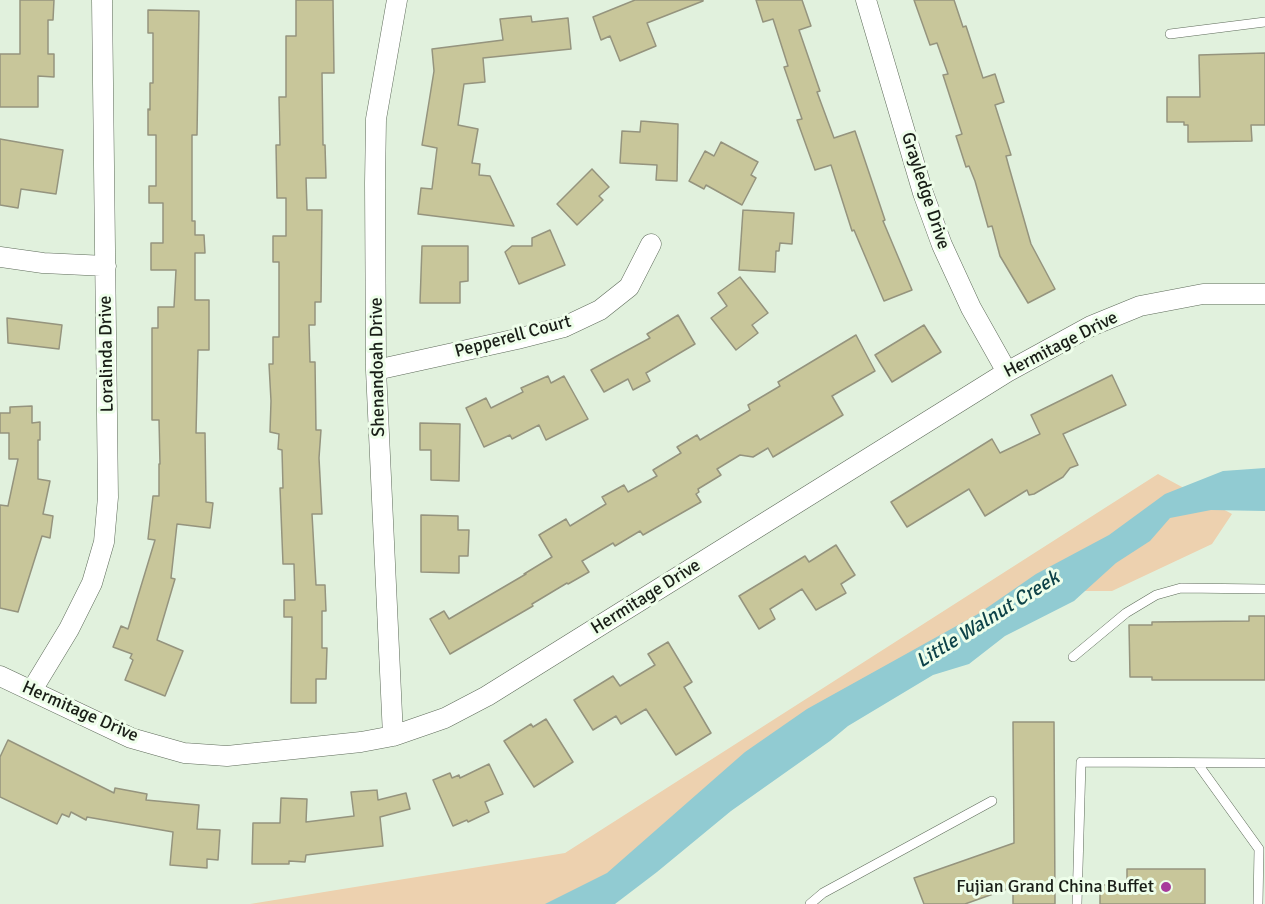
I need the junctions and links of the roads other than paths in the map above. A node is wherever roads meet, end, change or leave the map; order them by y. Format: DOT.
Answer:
graph roads {
  1 [pos="102,0"];
  2 [pos="398,0"];
  3 [pos="866,0"];
  4 [pos="1265,22"];
  5 [pos="1170,34"];
  6 [pos="651,244"];
  7 [pos="0,257"];
  8 [pos="105,266"];
  9 [pos="1265,294"];
  10 [pos="376,370"];
  11 [pos="1007,372"];
  12 [pos="1265,589"];
  13 [pos="1072,657"];
  14 [pos="0,676"];
  15 [pos="32,690"];
  16 [pos="393,736"];
  17 [pos="1197,763"];
  18 [pos="1265,763"];
  19 [pos="992,801"];
  20 [pos="810,904"];
  21 [pos="1077,904"];
  22 [pos="1258,904"];
  1 -- 8 [label="street, Loralinda Drive"];
  2 -- 10 [label="street, Shenandoah Drive"];
  3 -- 11 [label="street, Grayledge Drive"];
  4 -- 5 [label="lane"];
  6 -- 10 [label="street, Pepperell Court"];
  7 -- 8 [label="street"];
  8 -- 15 [label="street, Loralinda Drive"];
  9 -- 11 [label="street, Hermitage Drive"];
  10 -- 16 [label="street, Shenandoah Drive"];
  11 -- 16 [label="street, Hermitage Drive"];
  12 -- 13 [label="lane"];
  14 -- 15 [label="street, Hermitage Drive"];
  15 -- 16 [label="street, Hermitage Drive"];
  17 -- 18 [label="lane"];
  17 -- 21 [label="lane"];
  17 -- 22 [label="lane"];
  19 -- 20 [label="lane"];
}
